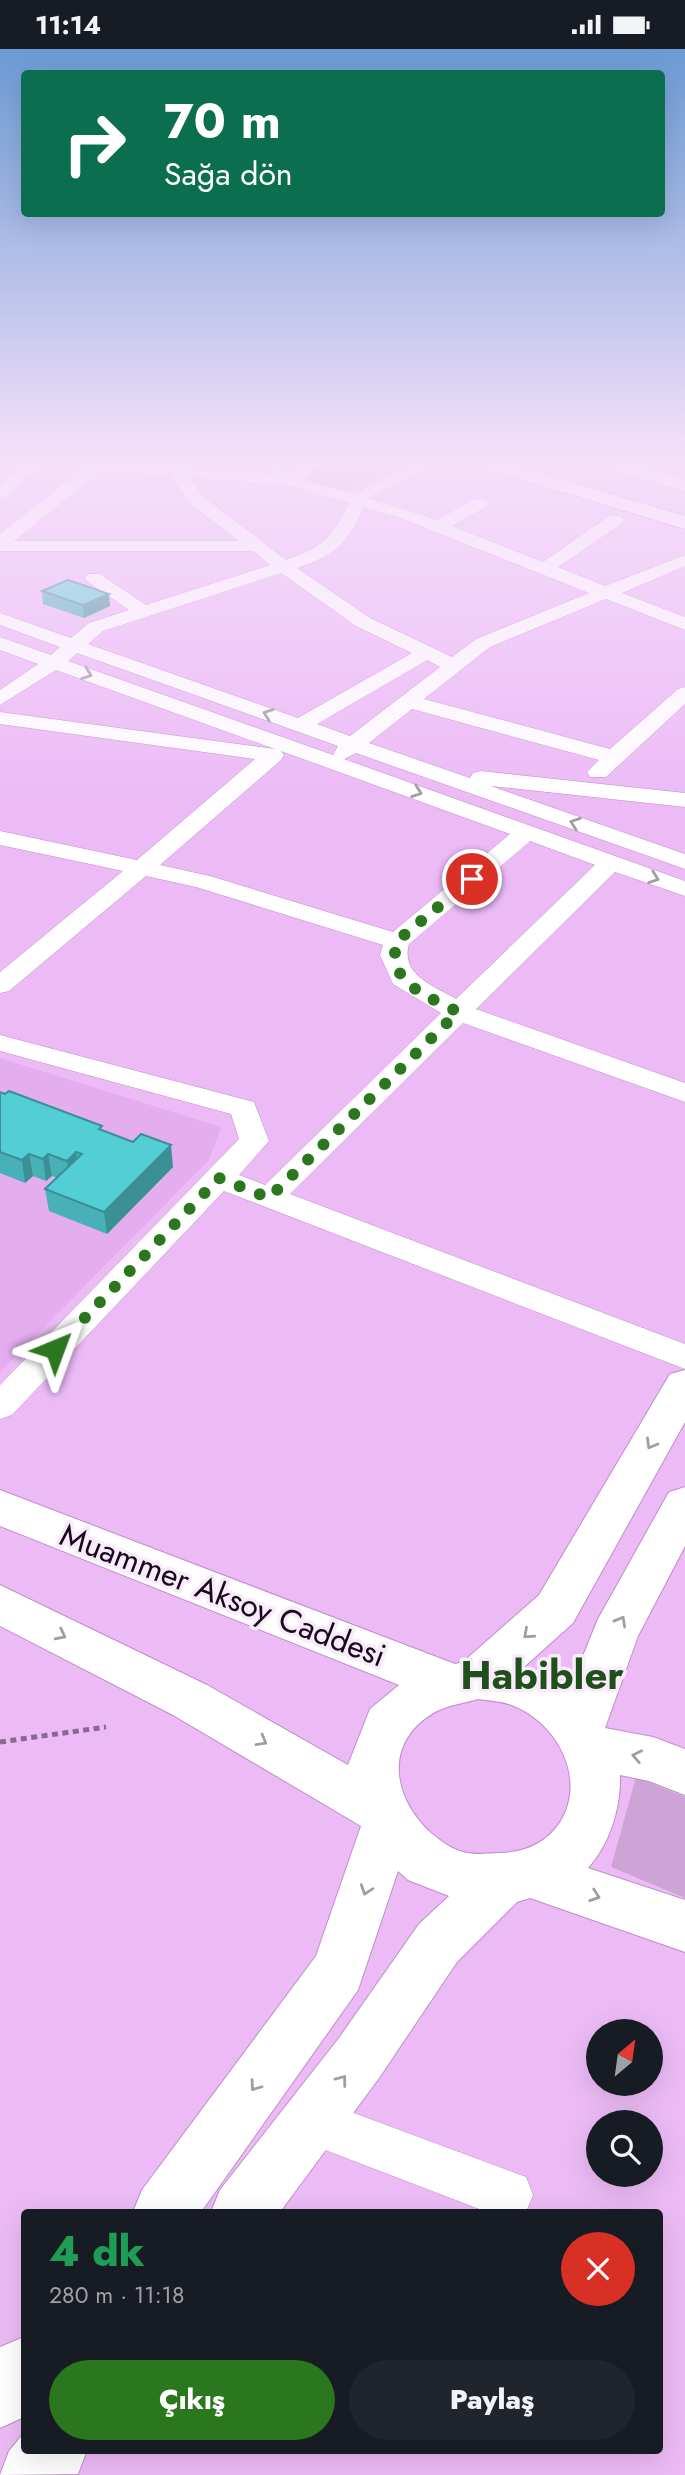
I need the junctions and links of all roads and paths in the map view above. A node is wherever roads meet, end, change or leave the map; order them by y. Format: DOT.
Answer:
graph roads {
  1 [pos="273,570"];
  2 [pos="291,570"];
  3 [pos="547,570"];
  4 [pos="660,570"];
  5 [pos="656,572"];
  6 [pos="94,578"];
  7 [pos="685,578"];
  8 [pos="602,593"];
  9 [pos="142,611"];
  10 [pos="0,619"];
  11 [pos="685,624"];
  12 [pos="0,643"];
  13 [pos="72,645"];
  14 [pos="427,652"];
  15 [pos="54,662"];
  16 [pos="455,666"];
  17 [pos="685,692"];
  18 [pos="0,698"];
  19 [pos="152,698"];
  20 [pos="410,702"];
  21 [pos="0,718"];
  22 [pos="300,725"];
  23 [pos="122,734"];
  24 [pos="355,745"];
  25 [pos="273,755"];
  26 [pos="614,757"];
  27 [pos="329,761"];
  28 [pos="439,775"];
  29 [pos="581,787"];
  30 [pos="685,800"];
  31 [pos="527,832"];
  32 [pos="0,838"];
  33 [pos="611,862"];
  34 [pos="685,862"];
  35 [pos="142,868"];
  36 [pos="685,889"];
  37 [pos="397,941"];
  38 [pos="0,985"];
  39 [pos="458,1012"];
  40 [pos="0,1043"];
  41 [pos="685,1093"];
  42 [pos="219,1178"];
  43 [pos="269,1198"];
  44 [pos="685,1357"];
  45 [pos="685,1385"];
  46 [pos="0,1406"];
  47 [pos="685,1504"];
  48 [pos="0,1507"];
  49 [pos="0,1604"];
  50 [pos="462,1680"];
  51 [pos="106,1727"];
  52 [pos="584,1739"];
  53 [pos="0,1742"];
  54 [pos="685,1772"];
  55 [pos="384,1818"];
  56 [pos="517,1877"];
  57 [pos="685,1926"];
  58 [pos="311,2121"];
  59 [pos="508,2195"];
  60 [pos="166,2209"];
  61 [pos="244,2209"];
  62 [pos="21,2372"];
  63 [pos="0,2395"];
  1 -- 9 [label="street"];
  2 -- 14 [label="street"];
  3 -- 8 [label="street"];
  4 -- 5 [label="street"];
  5 -- 7 [label="street"];
  5 -- 8 [label="street"];
  6 -- 9 [label="street"];
  8 -- 11 [label="street"];
  8 -- 16 [label="street"];
  9 -- 13 [label="street"];
  10 -- 13 [label="street"];
  12 -- 15 [label="street"];
  13 -- 15 [label="street"];
  22 -- 13 [label="street, one-way"];
  14 -- 16 [label="street"];
  14 -- 22 [label="street"];
  15 -- 18 [label="street"];
  15 -- 19 [label="street, one-way"];
  16 -- 20 [label="street"];
  17 -- 26 [label="street"];
  19 -- 23 [label="street"];
  19 -- 27 [label="street"];
  20 -- 24 [label="street"];
  20 -- 26 [label="street"];
  21 -- 23 [label="street"];
  22 -- 24 [label="street"];
  23 -- 25 [label="street"];
  24 -- 27 [label="street"];
  24 -- 28 [label="street"];
  25 -- 27 [label="street"];
  25 -- 35 [label="street"];
  26 -- 29 [label="street"];
  27 -- 28 [label="street"];
  27 -- 31 [label="street, one-way"];
  28 -- 29 [label="street"];
  34 -- 28 [label="street, one-way"];
  29 -- 30 [label="street"];
  31 -- 33 [label="street"];
  31 -- 37 [label="street"];
  32 -- 35 [label="street"];
  33 -- 36 [label="street, one-way"];
  33 -- 39 [label="street"];
  35 -- 37 [label="street"];
  35 -- 38 [label="street"];
  37 -- 39 [label="street"];
  39 -- 41 [label="street"];
  39 -- 43 [label="street"];
  40 -- 42 [label="street"];
  42 -- 43 [label="street"];
  42 -- 46 [label="street"];
  43 -- 44 [label="street"];
  45 -- 50 [label="main road, one-way"];
  52 -- 47 [label="main road, one-way"];
  48 -- 50 [label="main road, Muammer Aksoy Caddesi"];
  49 -- 55 [label="main road, one-way"];
  50 -- 52 [label="main road"];
  50 -- 55 [label="main road"];
  51 -- 53 [label="path"];
  54 -- 52 [label="main road, one-way"];
  52 -- 56 [label="main road"];
  55 -- 56 [label="main road"];
  55 -- 60 [label="main road, one-way"];
  56 -- 57 [label="main road, one-way"];
  58 -- 56 [label="main road, one-way"];
  58 -- 59 [label="street"];
  58 -- 61 [label="main road"];
  62 -- 63 [label="main road"];
}
